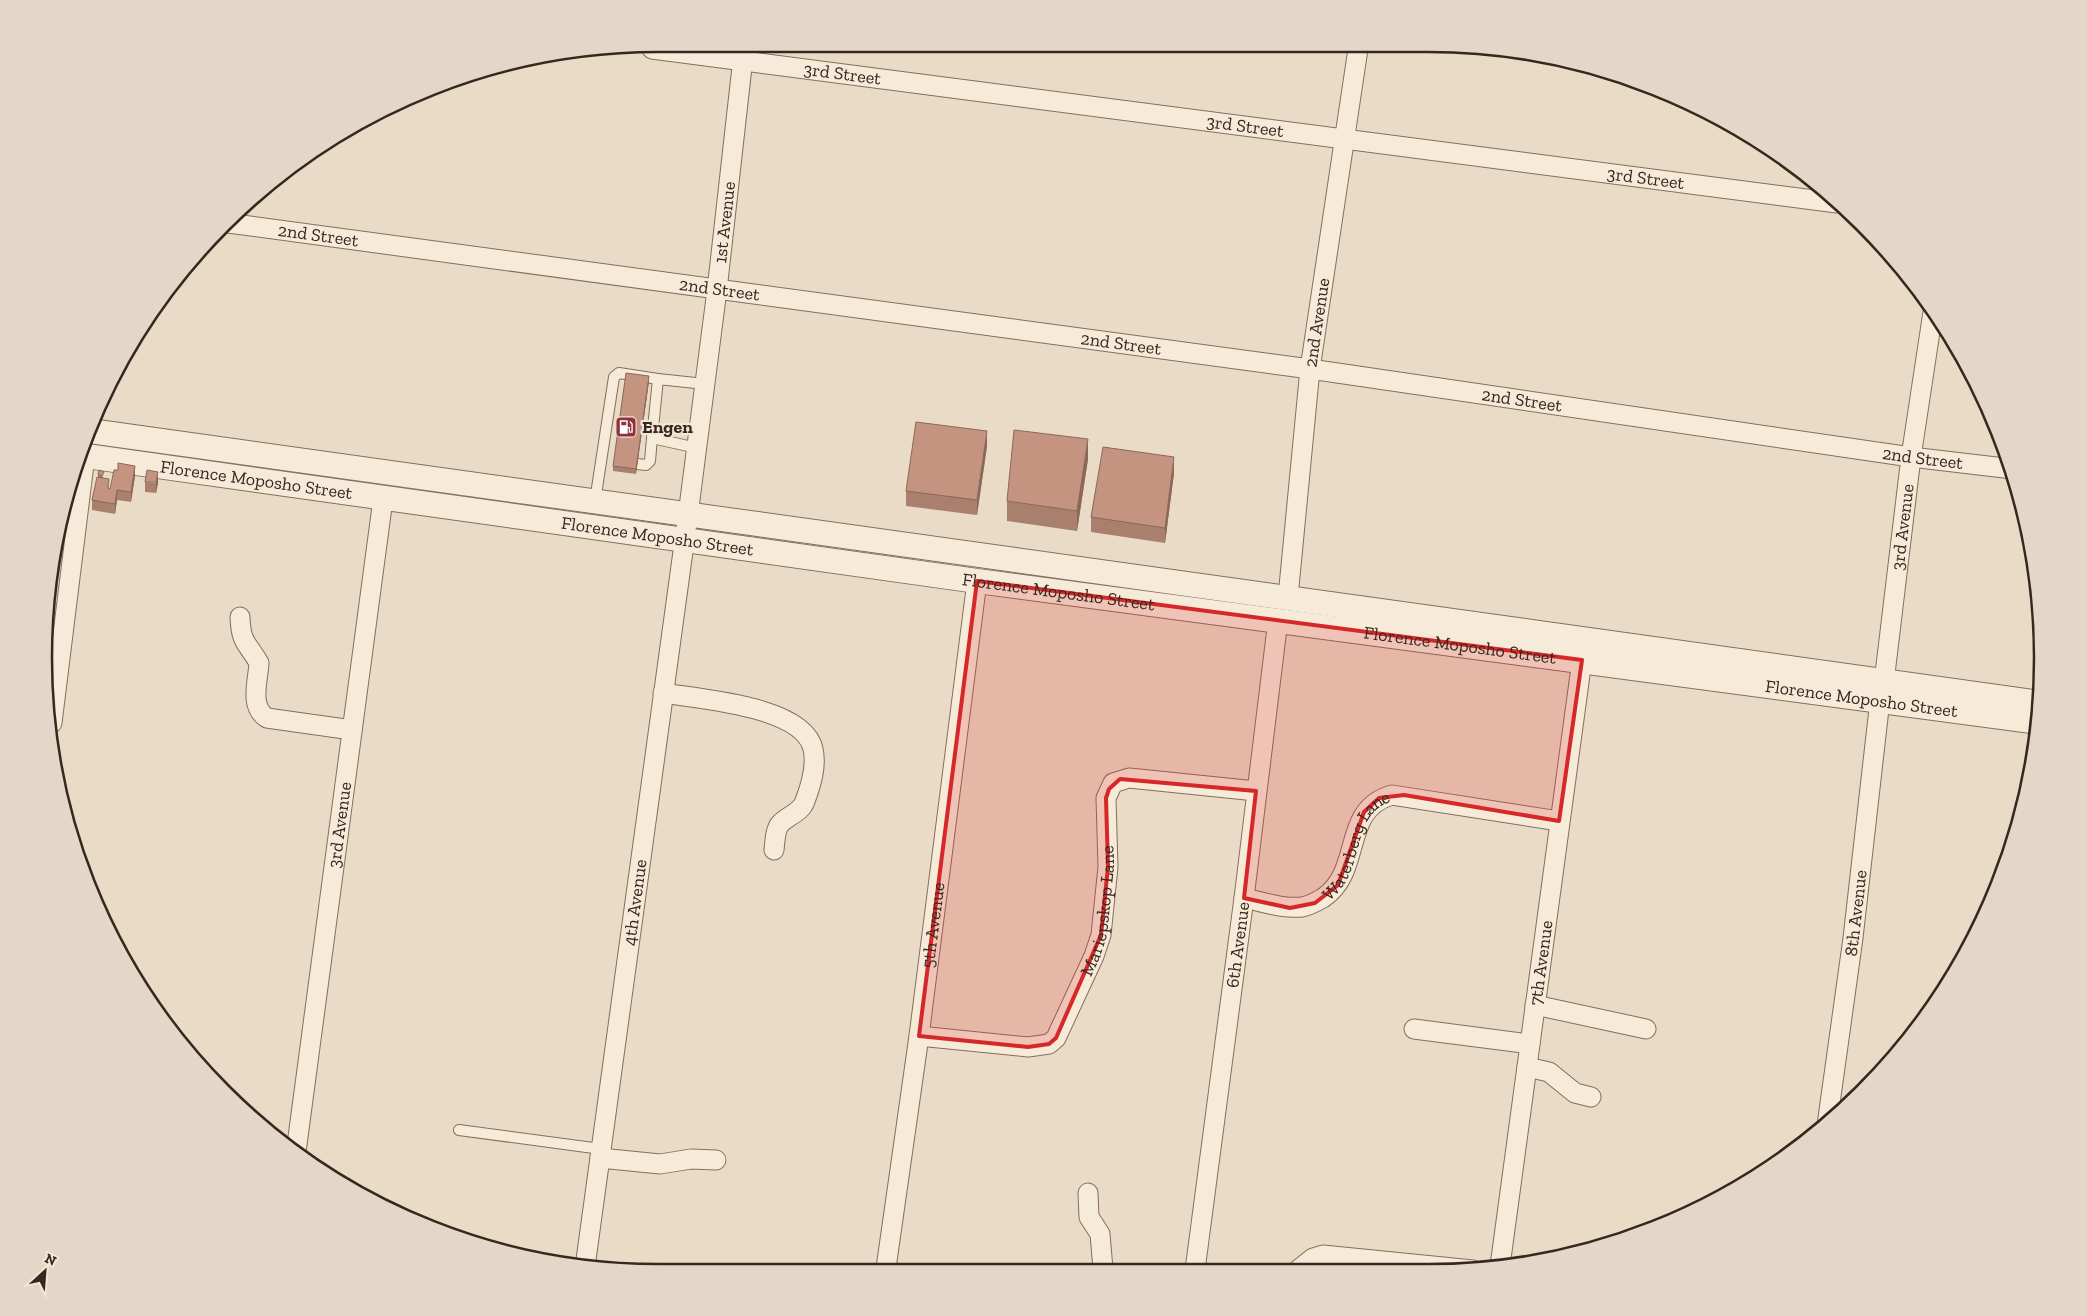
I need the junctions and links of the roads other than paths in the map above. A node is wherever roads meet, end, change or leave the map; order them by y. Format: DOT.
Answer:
graph roads {
  1 [pos="691,52"];
  2 [pos="1358,52"];
  3 [pos="743,56"];
  4 [pos="1346,138"];
  5 [pos="1826,202"];
  6 [pos="236,224"];
  7 [pos="717,290"];
  8 [pos="1932,321"];
  9 [pos="1310,369"];
  10 [pos="658,379"];
  11 [pos="705,384"];
  12 [pos="97,432"];
  13 [pos="652,438"];
  14 [pos="697,448"];
  15 [pos="87,457"];
  16 [pos="1911,457"];
  17 [pos="602,459"];
  18 [pos="614,461"];
  19 [pos="637,464"];
  20 [pos="2004,468"];
  21 [pos="79,482"];
  22 [pos="383,498"];
  23 [pos="595,502"];
  24 [pos="688,515"];
  25 [pos="684,540"];
  26 [pos="977,581"];
  27 [pos="1288,597"];
  28 [pos="240,617"];
  29 [pos="1278,620"];
  30 [pos="1582,660"];
  31 [pos="1882,691"];
  32 [pos="663,693"];
  33 [pos="54,702"];
  34 [pos="2033,702"];
  35 [pos="2031,721"];
  36 [pos="352,730"];
  37 [pos="1256,791"];
  38 [pos="1558,821"];
  39 [pos="774,850"];
  40 [pos="1244,898"];
  41 [pos="1535,1005"];
  42 [pos="1414,1029"];
  43 [pos="1646,1029"];
  44 [pos="919,1036"];
  45 [pos="1530,1044"];
  46 [pos="1527,1067"];
  47 [pos="1592,1097"];
  48 [pos="1829,1112"];
  49 [pos="459,1130"];
  50 [pos="297,1144"];
  51 [pos="600,1153"];
  52 [pos="716,1160"];
  53 [pos="1088,1193"];
  54 [pos="586,1259"];
  55 [pos="1501,1259"];
  56 [pos="887,1264"];
  57 [pos="1103,1264"];
  58 [pos="1196,1264"];
  59 [pos="1306,1264"];
  60 [pos="1409,1264"];
  1 -- 3 [label="street, 3rd Street"];
  2 -- 4 [label="street, 2nd Avenue"];
  3 -- 4 [label="street, 3rd Street"];
  3 -- 7 [label="street, 1st Avenue"];
  4 -- 5 [label="street, 3rd Street"];
  4 -- 9 [label="street, 2nd Avenue"];
  6 -- 7 [label="street, 2nd Street"];
  7 -- 9 [label="street, 2nd Street"];
  7 -- 11 [label="street, 1st Avenue"];
  8 -- 16 [label="street, 3rd Avenue"];
  9 -- 16 [label="street, 2nd Street"];
  9 -- 27 [label="street, 2nd Avenue"];
  10 -- 11 [label="lane"];
  10 -- 13 [label="lane"];
  10 -- 17 [label="lane"];
  11 -- 14 [label="street, 1st Avenue"];
  12 -- 23 [label="street, Florence Moposho Street"];
  13 -- 14 [label="lane"];
  13 -- 19 [label="lane"];
  14 -- 24 [label="street, 1st Avenue"];
  15 -- 22 [label="street, Florence Moposho Street"];
  16 -- 20 [label="street, 2nd Street"];
  16 -- 31 [label="street, 3rd Avenue"];
  17 -- 18 [label="lane"];
  17 -- 23 [label="lane"];
  21 -- 33 [label="street"];
  22 -- 25 [label="street, Florence Moposho Street"];
  22 -- 36 [label="street, 3rd Avenue"];
  23 -- 24 [label="street, Florence Moposho Street"];
  24 -- 25 [label="street, 1st Avenue"];
  24 -- 27 [label="street, Florence Moposho Street"];
  25 -- 26 [label="street, Florence Moposho Street"];
  25 -- 32 [label="street, 4th Avenue"];
  26 -- 29 [label="street, Florence Moposho Street"];
  26 -- 44 [label="street, 5th Avenue"];
  27 -- 31 [label="street, Florence Moposho Street"];
  28 -- 36 [label="street"];
  29 -- 30 [label="street, Florence Moposho Street"];
  29 -- 37 [label="street, 6th Avenue"];
  30 -- 31 [label="street, Florence Moposho Street"];
  30 -- 38 [label="street, 7th Avenue"];
  31 -- 34 [label="street, Florence Moposho Street"];
  31 -- 35 [label="street, Florence Moposho Street"];
  31 -- 48 [label="street, 8th Avenue"];
  32 -- 39 [label="street"];
  32 -- 51 [label="street, 4th Avenue"];
  36 -- 50 [label="street, 3rd Avenue"];
  37 -- 40 [label="street, 6th Avenue"];
  37 -- 44 [label="street, Mariepskop Lane"];
  38 -- 40 [label="street, Waterberg Lane"];
  38 -- 41 [label="street, 7th Avenue"];
  40 -- 58 [label="street, 6th Avenue"];
  41 -- 43 [label="street"];
  41 -- 45 [label="street, 7th Avenue"];
  42 -- 45 [label="street"];
  44 -- 56 [label="street, 5th Avenue"];
  45 -- 46 [label="street, 7th Avenue"];
  46 -- 47 [label="street"];
  46 -- 55 [label="street, 7th Avenue"];
  49 -- 51 [label="lane"];
  51 -- 52 [label="street"];
  51 -- 54 [label="street, 4th Avenue"];
  53 -- 57 [label="street"];
  59 -- 60 [label="street"];
}
